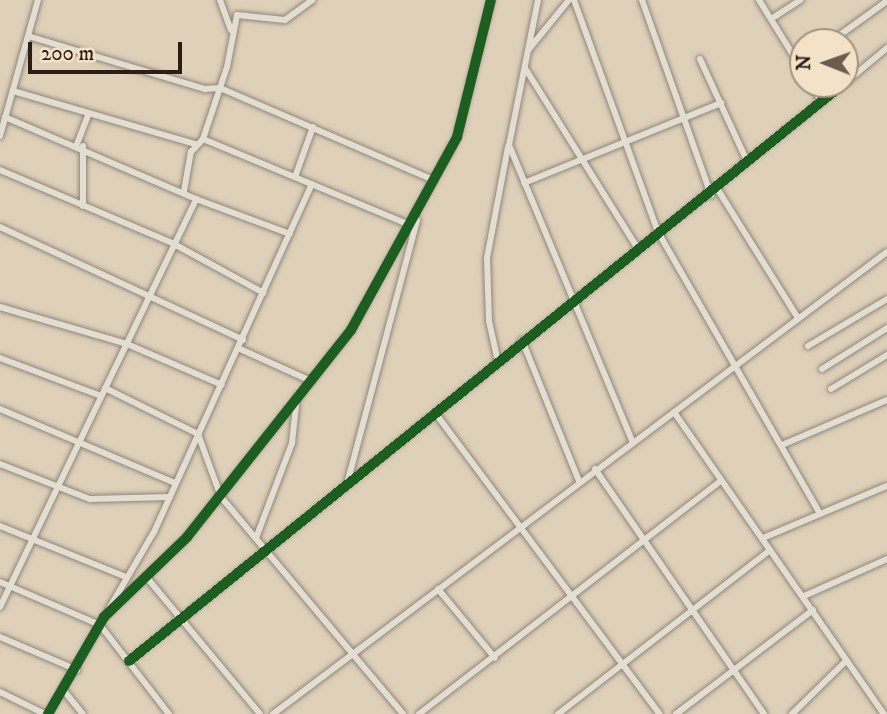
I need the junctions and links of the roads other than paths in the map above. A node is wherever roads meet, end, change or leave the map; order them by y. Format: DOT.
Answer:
graph roads {
  1 [pos="38,0"];
  2 [pos="220,0"];
  3 [pos="313,0"];
  4 [pos="491,0"];
  5 [pos="538,0"];
  6 [pos="572,0"];
  7 [pos="642,0"];
  8 [pos="759,0"];
  9 [pos="800,0"];
  10 [pos="887,1"];
  11 [pos="771,19"];
  12 [pos="849,28"];
  13 [pos="28,36"];
  14 [pos="232,36"];
  15 [pos="789,48"];
  16 [pos="887,48"];
  17 [pos="527,50"];
  18 [pos="700,60"];
  19 [pos="525,68"];
  20 [pos="859,71"];
  21 [pos="220,88"];
  22 [pos="13,91"];
  23 [pos="820,98"];
  24 [pos="827,98"];
  25 [pos="822,102"];
  26 [pos="721,103"];
  27 [pos="88,115"];
  28 [pos="5,117"];
  29 [pos="686,121"];
  30 [pos="313,127"];
  31 [pos="0,136"];
  32 [pos="203,139"];
  33 [pos="195,144"];
  34 [pos="624,144"];
  35 [pos="80,145"];
  36 [pos="509,145"];
  37 [pos="583,158"];
  38 [pos="747,161"];
  39 [pos="0,170"];
  40 [pos="295,177"];
  41 [pos="434,180"];
  42 [pos="524,183"];
  43 [pos="312,184"];
  44 [pos="718,190"];
  45 [pos="184,191"];
  46 [pos="711,195"];
  47 [pos="196,199"];
  48 [pos="83,206"];
  49 [pos="417,218"];
  50 [pos="412,226"];
  51 [pos="0,227"];
  52 [pos="658,232"];
  53 [pos="290,234"];
  54 [pos="174,244"];
  55 [pos="638,249"];
  56 [pos="887,252"];
  57 [pos="264,293"];
  58 [pos="150,294"];
  59 [pos="887,299"];
  60 [pos="573,303"];
  61 [pos="0,307"];
  62 [pos="798,318"];
  63 [pos="887,328"];
  64 [pos="243,340"];
  65 [pos="522,340"];
  66 [pos="127,344"];
  67 [pos="808,346"];
  68 [pos="240,349"];
  69 [pos="887,355"];
  70 [pos="0,358"];
  71 [pos="498,362"];
  72 [pos="737,365"];
  73 [pos="822,369"];
  74 [pos="312,382"];
  75 [pos="222,384"];
  76 [pos="105,388"];
  77 [pos="831,389"];
  78 [pos="101,396"];
  79 [pos="297,397"];
  80 [pos="887,400"];
  81 [pos="0,409"];
  82 [pos="674,412"];
  83 [pos="436,414"];
  84 [pos="198,434"];
  85 [pos="77,439"];
  86 [pos="632,440"];
  87 [pos="782,445"];
  88 [pos="0,464"];
  89 [pos="595,469"];
  90 [pos="348,480"];
  91 [pos="579,481"];
  92 [pos="721,481"];
  93 [pos="175,483"];
  94 [pos="887,486"];
  95 [pos="54,487"];
  96 [pos="170,497"];
  97 [pos="220,498"];
  98 [pos="818,510"];
  99 [pos="523,524"];
  100 [pos="0,526"];
  101 [pos="256,538"];
  102 [pos="764,538"];
  103 [pos="28,540"];
  104 [pos="643,543"];
  105 [pos="264,550"];
  106 [pos="770,550"];
  107 [pos="887,559"];
  108 [pos="124,576"];
  109 [pos="148,579"];
  110 [pos="0,582"];
  111 [pos="9,587"];
  112 [pos="438,589"];
  113 [pos="573,596"];
  114 [pos="804,596"];
  115 [pos="0,607"];
  116 [pos="813,610"];
  117 [pos="691,614"];
  118 [pos="104,617"];
  119 [pos="182,621"];
  120 [pos="100,625"];
  121 [pos="0,637"];
  122 [pos="351,654"];
  123 [pos="495,658"];
  124 [pos="129,661"];
  125 [pos="845,662"];
  126 [pos="624,664"];
  127 [pos="77,670"];
  128 [pos="733,671"];
  129 [pos="0,692"];
  130 [pos="65,692"];
  131 [pos="46,714"];
  132 [pos="83,714"];
  133 [pos="169,714"];
  134 [pos="260,714"];
  135 [pos="273,714"];
  136 [pos="403,714"];
  137 [pos="419,714"];
  138 [pos="558,714"];
  139 [pos="660,714"];
  140 [pos="676,714"];
  141 [pos="764,714"];
  142 [pos="792,714"];
  143 [pos="886,714"];
  1 -- 13 [label="street"];
  2 -- 14 [label="street"];
  3 -- 14 [label="street"];
  4 -- 41 [label="street"];
  5 -- 17 [label="street"];
  6 -- 17 [label="street"];
  6 -- 34 [label="street"];
  7 -- 29 [label="street"];
  8 -- 11 [label="street"];
  9 -- 11 [label="street"];
  10 -- 12 [label="street"];
  11 -- 15 [label="street"];
  13 -- 21 [label="street"];
  13 -- 22 [label="street"];
  14 -- 21 [label="street"];
  16 -- 20 [label="street"];
  17 -- 19 [label="street"];
  18 -- 26 [label="street"];
  19 -- 36 [label="street"];
  19 -- 37 [label="street"];
  21 -- 30 [label="street"];
  21 -- 32 [label="street"];
  22 -- 27 [label="street"];
  22 -- 28 [label="street"];
  23 -- 25 [label="street"];
  24 -- 25 [label="street"];
  25 -- 38 [label="street"];
  26 -- 29 [label="street"];
  26 -- 38 [label="street"];
  27 -- 33 [label="street"];
  27 -- 35 [label="street"];
  28 -- 31 [label="street"];
  28 -- 35 [label="street"];
  29 -- 34 [label="street"];
  29 -- 46 [label="street"];
  30 -- 40 [label="street"];
  30 -- 41 [label="street"];
  32 -- 33 [label="street"];
  32 -- 40 [label="street"];
  33 -- 45 [label="street"];
  34 -- 37 [label="street"];
  34 -- 52 [label="street"];
  35 -- 45 [label="street"];
  35 -- 48 [label="street"];
  36 -- 42 [label="street"];
  36 -- 71 [label="street"];
  37 -- 42 [label="street"];
  37 -- 55 [label="street"];
  38 -- 44 [label="street"];
  39 -- 48 [label="street"];
  40 -- 43 [label="street"];
  41 -- 49 [label="street"];
  42 -- 60 [label="street"];
  43 -- 50 [label="street"];
  43 -- 53 [label="street"];
  44 -- 46 [label="street"];
  44 -- 62 [label="street"];
  45 -- 47 [label="street"];
  46 -- 52 [label="street"];
  47 -- 53 [label="street"];
  47 -- 54 [label="street"];
  48 -- 54 [label="street"];
  49 -- 50 [label="street"];
  49 -- 90 [label="street"];
  50 -- 74 [label="street"];
  51 -- 58 [label="street"];
  52 -- 55 [label="street"];
  52 -- 72 [label="street"];
  53 -- 57 [label="street"];
  54 -- 57 [label="street"];
  54 -- 58 [label="street"];
  55 -- 60 [label="street"];
  56 -- 62 [label="street"];
  57 -- 64 [label="street"];
  58 -- 64 [label="street"];
  58 -- 66 [label="street"];
  59 -- 67 [label="street"];
  60 -- 65 [label="street"];
  60 -- 86 [label="street"];
  61 -- 66 [label="street"];
  62 -- 72 [label="street"];
  63 -- 73 [label="street"];
  64 -- 68 [label="street"];
  65 -- 71 [label="street"];
  65 -- 91 [label="street"];
  66 -- 75 [label="street"];
  66 -- 76 [label="street"];
  68 -- 74 [label="street"];
  68 -- 75 [label="street"];
  69 -- 77 [label="street"];
  70 -- 78 [label="street"];
  71 -- 83 [label="street"];
  72 -- 82 [label="street"];
  72 -- 87 [label="street"];
  74 -- 79 [label="street"];
  75 -- 84 [label="street"];
  76 -- 78 [label="street"];
  76 -- 84 [label="street"];
  78 -- 85 [label="street"];
  79 -- 97 [label="street"];
  79 -- 101 [label="street"];
  80 -- 87 [label="street"];
  81 -- 85 [label="street"];
  82 -- 86 [label="street"];
  82 -- 92 [label="street"];
  83 -- 90 [label="street"];
  83 -- 99 [label="street"];
  84 -- 93 [label="street"];
  84 -- 97 [label="street"];
  85 -- 93 [label="street"];
  85 -- 95 [label="street"];
  86 -- 89 [label="street"];
  87 -- 98 [label="street"];
  88 -- 95 [label="street"];
  89 -- 91 [label="street"];
  89 -- 104 [label="street"];
  90 -- 105 [label="street"];
  91 -- 99 [label="street"];
  92 -- 102 [label="street"];
  92 -- 104 [label="street"];
  93 -- 96 [label="street"];
  94 -- 98 [label="street"];
  95 -- 96 [label="street"];
  95 -- 103 [label="street"];
  96 -- 108 [label="street"];
  97 -- 101 [label="street"];
  97 -- 109 [label="street"];
  98 -- 102 [label="street"];
  99 -- 112 [label="street"];
  99 -- 113 [label="street"];
  100 -- 103 [label="street"];
  101 -- 105 [label="street"];
  102 -- 106 [label="street"];
  103 -- 108 [label="street"];
  103 -- 111 [label="street"];
  104 -- 113 [label="street"];
  104 -- 117 [label="street"];
  105 -- 119 [label="street"];
  105 -- 122 [label="street"];
  106 -- 114 [label="street"];
  106 -- 117 [label="street"];
  107 -- 114 [label="street"];
  108 -- 118 [label="street"];
  109 -- 118 [label="street"];
  109 -- 119 [label="street"];
  110 -- 111 [label="street"];
  111 -- 115 [label="street"];
  111 -- 120 [label="street"];
  112 -- 122 [label="street"];
  112 -- 123 [label="street"];
  113 -- 123 [label="street"];
  113 -- 126 [label="street"];
  114 -- 116 [label="street"];
  116 -- 125 [label="street"];
  116 -- 128 [label="street"];
  117 -- 126 [label="street"];
  117 -- 128 [label="street"];
  118 -- 120 [label="street"];
  119 -- 124 [label="street"];
  119 -- 134 [label="street"];
  120 -- 124 [label="street"];
  120 -- 127 [label="street"];
  121 -- 127 [label="street"];
  122 -- 135 [label="street"];
  122 -- 136 [label="street"];
  123 -- 137 [label="street"];
  124 -- 133 [label="street"];
  125 -- 142 [label="street"];
  125 -- 143 [label="street"];
  126 -- 138 [label="street"];
  126 -- 139 [label="street"];
  127 -- 130 [label="street"];
  128 -- 140 [label="street"];
  128 -- 141 [label="street"];
  129 -- 131 [label="street"];
  130 -- 131 [label="street"];
  130 -- 132 [label="street"];
}
